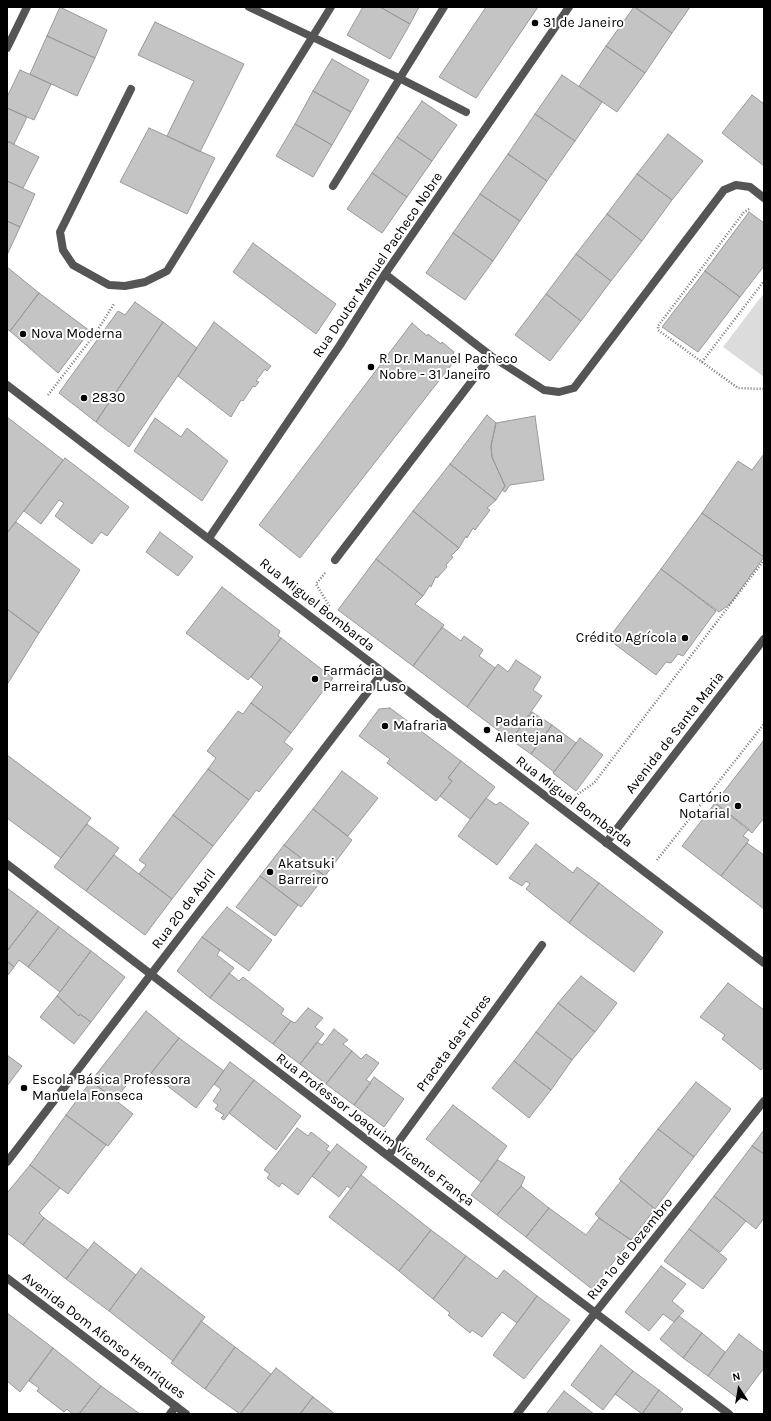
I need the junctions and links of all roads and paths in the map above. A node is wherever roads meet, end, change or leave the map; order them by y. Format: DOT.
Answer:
graph roads {
  1 [pos="28,7"];
  2 [pos="249,7"];
  3 [pos="331,7"];
  4 [pos="444,7"];
  5 [pos="569,7"];
  6 [pos="314,38"];
  7 [pos="7,48"];
  8 [pos="399,78"];
  9 [pos="131,89"];
  10 [pos="466,112"];
  11 [pos="333,186"];
  12 [pos="764,198"];
  13 [pos="751,209"];
  14 [pos="385,274"];
  15 [pos="764,281"];
  16 [pos="125,286"];
  17 [pos="492,356"];
  18 [pos="702,362"];
  19 [pos="7,385"];
  20 [pos="764,389"];
  21 [pos="37,408"];
  22 [pos="209,538"];
  23 [pos="335,560"];
  24 [pos="764,560"];
  25 [pos="331,610"];
  26 [pos="764,639"];
  27 [pos="383,672"];
  28 [pos="764,724"];
  29 [pos="559,807"];
  30 [pos="606,843"];
  31 [pos="7,864"];
  32 [pos="647,873"];
  33 [pos="542,946"];
  34 [pos="764,962"];
  35 [pos="150,975"];
  36 [pos="764,1101"];
  37 [pos="388,1156"];
  38 [pos="7,1162"];
  39 [pos="7,1278"];
  40 [pos="595,1313"];
  41 [pos="176,1406"];
  42 [pos="170,1414"];
  43 [pos="186,1414"];
  44 [pos="518,1414"];
  45 [pos="729,1414"];
  1 -- 7 [label="street"];
  2 -- 6 [label="street"];
  3 -- 6 [label="street"];
  4 -- 8 [label="street"];
  5 -- 14 [label="street, Rua Doutor Manuel Pacheco Nobre"];
  6 -- 8 [label="street"];
  6 -- 16 [label="street"];
  8 -- 10 [label="street"];
  8 -- 11 [label="street"];
  9 -- 16 [label="street"];
  12 -- 17 [label="street"];
  13 -- 18 [label="path"];
  14 -- 17 [label="street"];
  14 -- 22 [label="street, Rua Doutor Manuel Pacheco Nobre"];
  15 -- 18 [label="path"];
  16 -- 21 [label="path"];
  17 -- 23 [label="street"];
  18 -- 20 [label="path"];
  19 -- 21 [label="street, Rua Miguel Bombarda"];
  21 -- 22 [label="street, Rua Miguel Bombarda"];
  22 -- 27 [label="street, Rua Miguel Bombarda"];
  23 -- 25 [label="path"];
  24 -- 29 [label="path"];
  26 -- 30 [label="street, Avenida de Santa Maria"];
  27 -- 29 [label="street, Rua Miguel Bombarda"];
  27 -- 35 [label="street, Rua 20 de Abril"];
  28 -- 32 [label="path"];
  29 -- 30 [label="street, Rua Miguel Bombarda"];
  30 -- 32 [label="street, Rua Miguel Bombarda"];
  31 -- 35 [label="street, Rua Professor Joaquim Vicente França"];
  32 -- 34 [label="street, Rua Miguel Bombarda"];
  33 -- 37 [label="street, Praceta das Flores"];
  35 -- 37 [label="street, Rua Professor Joaquim Vicente França"];
  35 -- 38 [label="street, Rua 20 de Abril"];
  36 -- 40 [label="street, Rua 1º de Dezembro"];
  37 -- 40 [label="street, Rua Professor Joaquim Vicente França"];
  39 -- 41 [label="street, Avenida Dom Afonso Henriques"];
  40 -- 44 [label="street, Rua 1º de Dezembro"];
  40 -- 45 [label="street, Rua Professor Joaquim Vicente França"];
  41 -- 42 [label="street"];
  41 -- 43 [label="street, Avenida Dom Afonso Henriques"];
}
